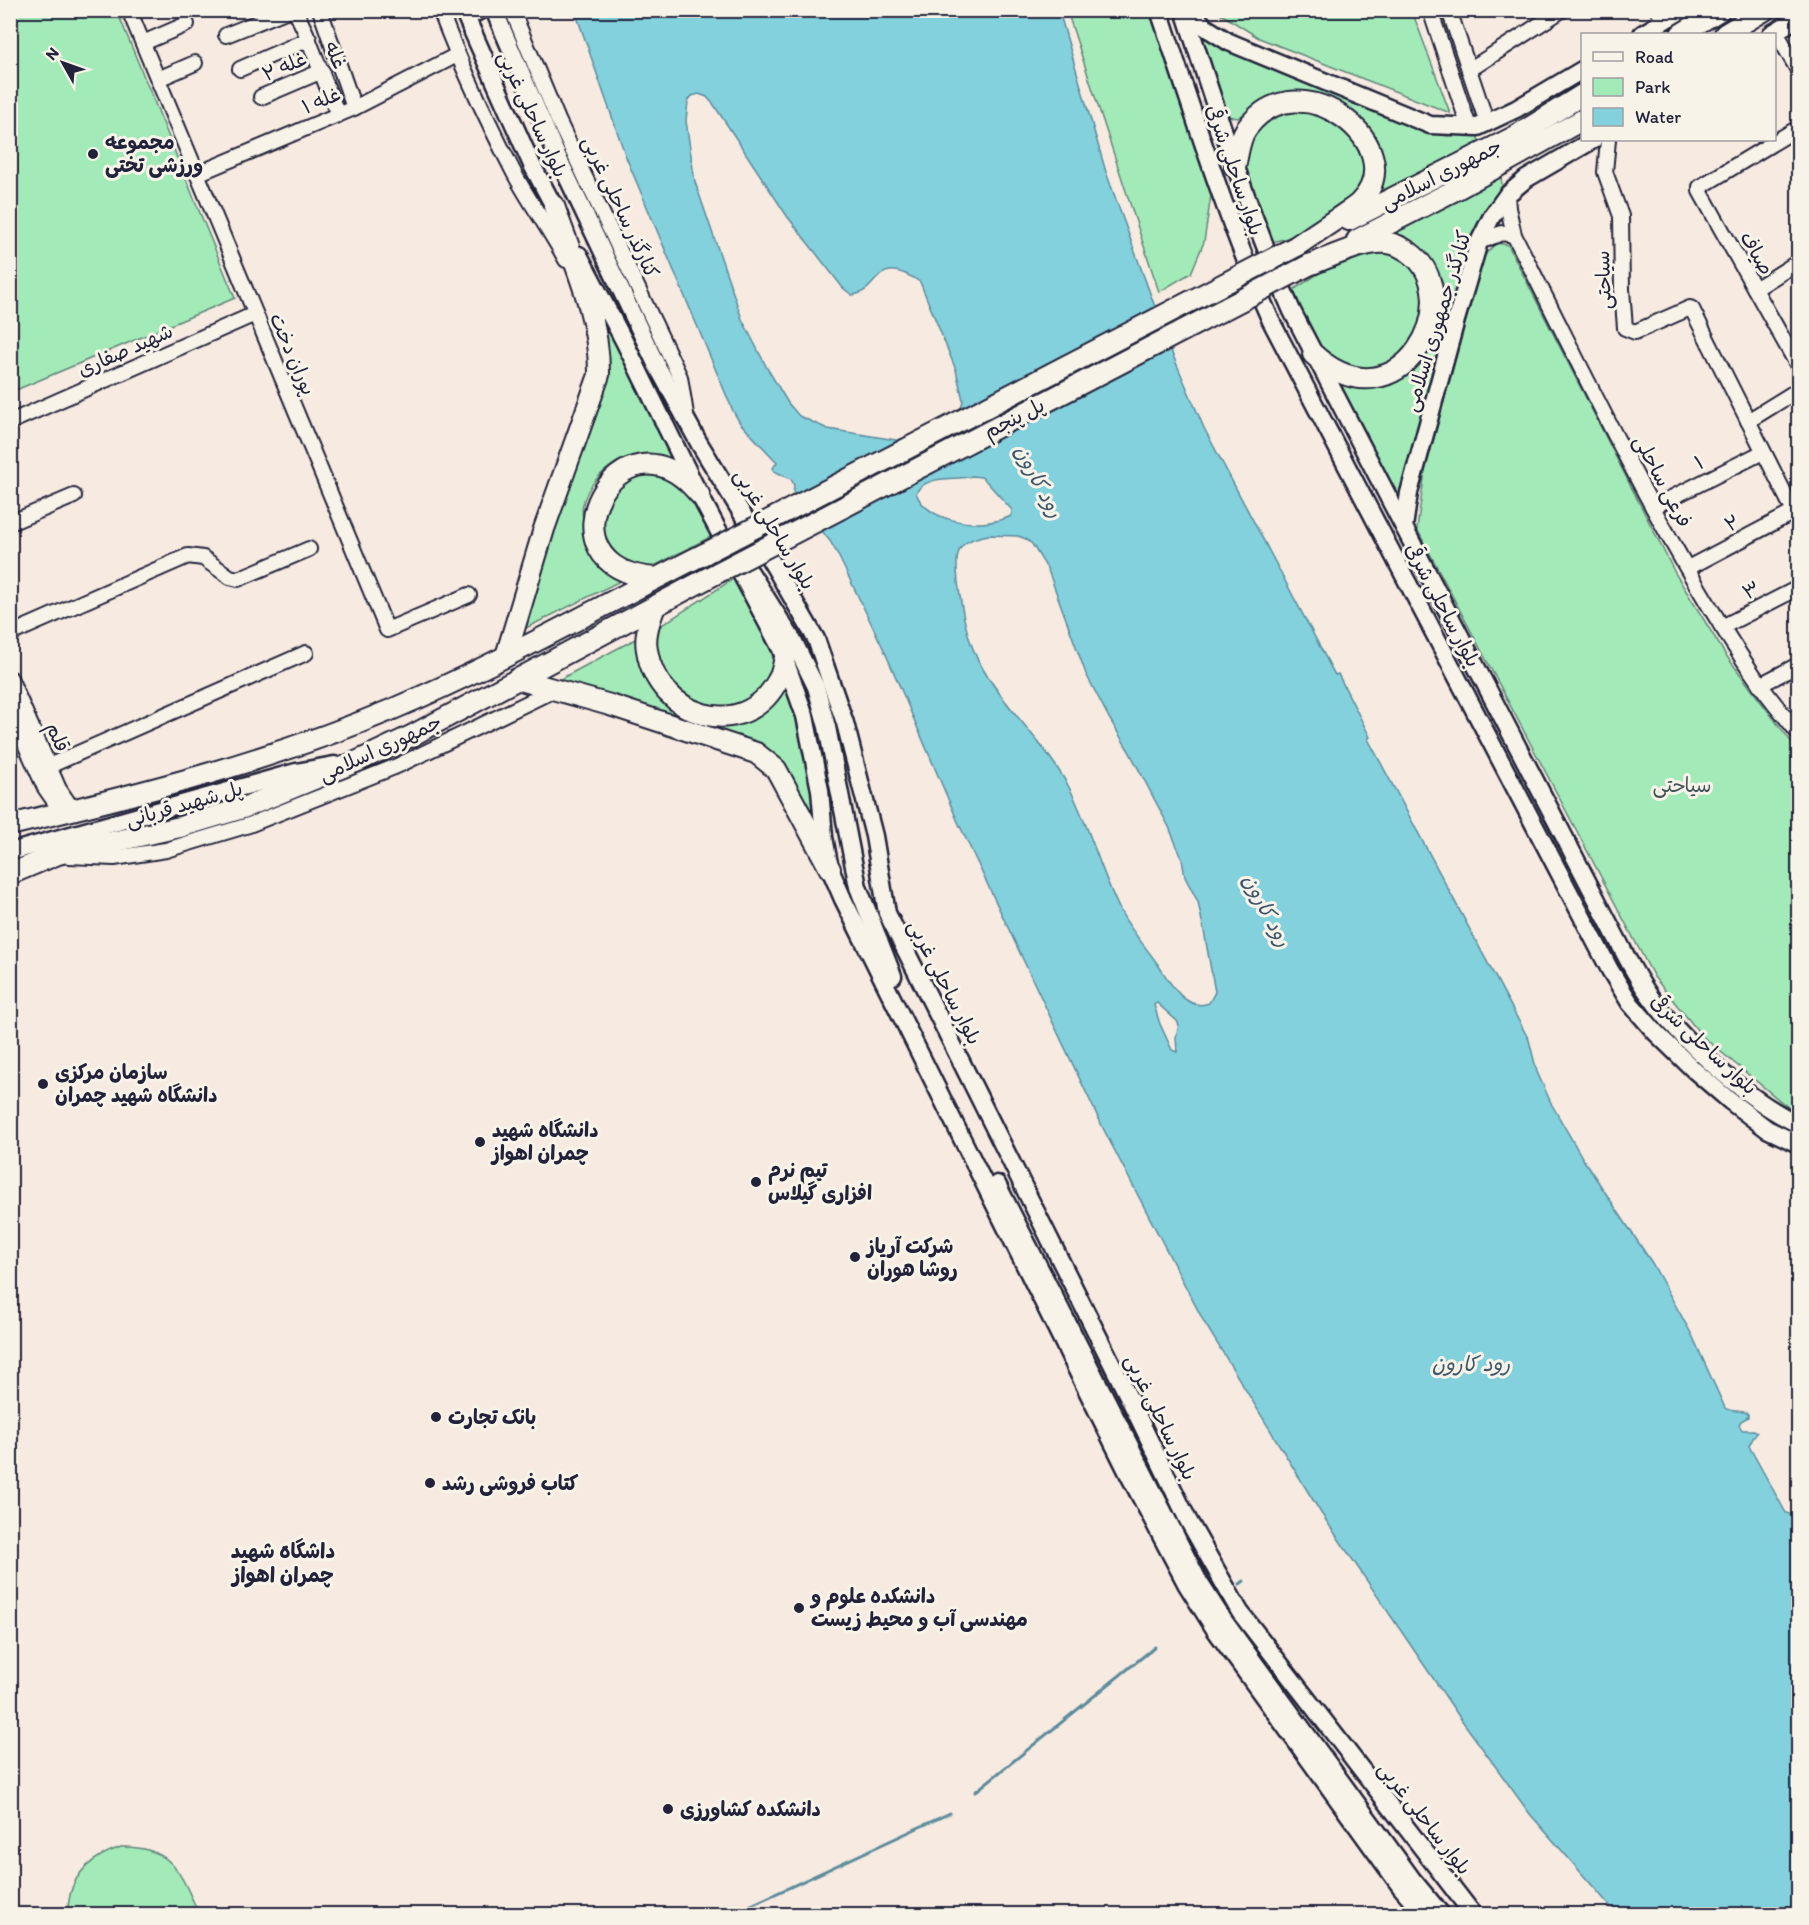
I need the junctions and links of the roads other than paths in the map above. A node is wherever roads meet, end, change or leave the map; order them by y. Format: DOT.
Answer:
graph roads {
  1 [pos="129,10"];
  2 [pos="288,10"];
  3 [pos="295,10"];
  4 [pos="320,10"];
  5 [pos="440,10"];
  6 [pos="465,10"];
  7 [pos="481,10"];
  8 [pos="494,10"];
  9 [pos="512,10"];
  10 [pos="1159,10"];
  11 [pos="1184,10"];
  12 [pos="1191,10"];
  13 [pos="1430,10"];
  14 [pos="1563,10"];
  15 [pos="1682,10"];
  16 [pos="1720,10"];
  17 [pos="1765,10"];
  18 [pos="1449,11"];
  19 [pos="1661,16"];
  20 [pos="1798,18"];
  21 [pos="187,24"];
  22 [pos="1643,33"];
  23 [pos="1684,33"];
  24 [pos="1727,33"];
  25 [pos="1773,33"];
  26 [pos="226,36"];
  27 [pos="1776,37"];
  28 [pos="309,39"];
  29 [pos="143,43"];
  30 [pos="457,55"];
  31 [pos="195,63"];
  32 [pos="518,63"];
  33 [pos="240,69"];
  34 [pos="1469,70"];
  35 [pos="1798,70"];
  36 [pos="1581,71"];
  37 [pos="322,72"];
  38 [pos="493,78"];
  39 [pos="158,79"];
  40 [pos="1581,96"];
  41 [pos="261,97"];
  42 [pos="354,108"];
  43 [pos="338,115"];
  44 [pos="1581,121"];
  45 [pos="1487,123"];
  46 [pos="1581,126"];
  47 [pos="1469,127"];
  48 [pos="1798,128"];
  49 [pos="1559,134"];
  50 [pos="1776,137"];
  51 [pos="1591,141"];
  52 [pos="1608,141"];
  53 [pos="1758,145"];
  54 [pos="1235,167"];
  55 [pos="197,174"];
  56 [pos="1507,195"];
  57 [pos="554,206"];
  58 [pos="1514,235"];
  59 [pos="1479,242"];
  60 [pos="1295,247"];
  61 [pos="1798,262"];
  62 [pos="1309,265"];
  63 [pos="1755,289"];
  64 [pos="587,300"];
  65 [pos="255,314"];
  66 [pos="1313,354"];
  67 [pos="1798,366"];
  68 [pos="1798,390"];
  69 [pos="1748,421"];
  70 [pos="10,422"];
  71 [pos="688,422"];
  72 [pos="1763,452"];
  73 [pos="699,494"];
  74 [pos="74,496"];
  75 [pos="1653,507"];
  76 [pos="1796,516"];
  77 [pos="10,523"];
  78 [pos="714,523"];
  79 [pos="1404,528"];
  80 [pos="1413,545"];
  81 [pos="309,549"];
  82 [pos="706,553"];
  83 [pos="1393,555"];
  84 [pos="1688,568"];
  85 [pos="719,572"];
  86 [pos="656,578"];
  87 [pos="1798,588"];
  88 [pos="469,595"];
  89 [pos="655,606"];
  90 [pos="1722,627"];
  91 [pos="10,634"];
  92 [pos="306,653"];
  93 [pos="506,656"];
  94 [pos="785,658"];
  95 [pos="1798,665"];
  96 [pos="10,678"];
  97 [pos="517,679"];
  98 [pos="1760,685"];
  99 [pos="554,690"];
  100 [pos="10,711"];
  101 [pos="347,727"];
  102 [pos="1798,733"];
  103 [pos="358,761"];
  104 [pos="49,766"];
  105 [pos="74,810"];
  106 [pos="10,825"];
  107 [pos="10,834"];
  108 [pos="10,852"];
  109 [pos="58,854"];
  110 [pos="14,870"];
  111 [pos="830,870"];
  112 [pos="1798,1124"];
  113 [pos="1798,1144"];
  114 [pos="1424,1914"];
  115 [pos="1441,1914"];
  116 [pos="1473,1914"];
  1 -- 29 [label="street, پوران دخت"];
  2 -- 26 [label="street"];
  3 -- 28 [label="street, غله"];
  4 -- 42 [label="street"];
  5 -- 30 [label="street"];
  6 -- 7 [label="main road"];
  6 -- 38 [label="main road, بلوار ساحلی غربی"];
  8 -- 32 [label="main road, بلوار ساحلی غربی"];
  9 -- 71 [label="street, کنارگذر ساحلی غربی"];
  10 -- 83 [label="main road, بلوار ساحلی شرقی"];
  11 -- 54 [label="main road, بلوار ساحلی شرقی"];
  12 -- 47 [label="main road"];
  13 -- 47 [label="street"];
  14 -- 34 [label="street"];
  15 -- 19 [label="main road"];
  16 -- 23 [label="highway"];
  17 -- 24 [label="highway"];
  18 -- 34 [label="street"];
  19 -- 22 [label="main road"];
  20 -- 25 [label="main road"];
  21 -- 29 [label="street"];
  27 -- 35 [label="street"];
  28 -- 33 [label="street"];
  28 -- 37 [label="street, غله"];
  29 -- 39 [label="street, پوران دخت"];
  30 -- 42 [label="street, غله ۱"];
  30 -- 64 [label="street"];
  31 -- 39 [label="street"];
  32 -- 38 [label="main road"];
  32 -- 71 [label="main road, بلوار ساحلی غربی"];
  34 -- 45 [label="street"];
  36 -- 45 [label="main road"];
  37 -- 41 [label="street, غله ۲"];
  37 -- 43 [label="street, غله"];
  38 -- 57 [label="main road, بلوار ساحلی غربی"];
  39 -- 55 [label="street, پوران دخت"];
  40 -- 60 [label="highway, جمهوری اسلامی"];
  42 -- 43 [label="street, غله ۱"];
  43 -- 55 [label="street, غله ۱"];
  44 -- 49 [label="highway, جمهوری اسلامی"];
  45 -- 47 [label="main road"];
  46 -- 49 [label="highway"];
  48 -- 50 [label="street"];
  49 -- 62 [label="highway, جمهوری اسلامی"];
  51 -- 56 [label="main road, کنارگذر جمهوری اسلامی"];
  52 -- 69 [label="street, سیاحتی"];
  53 -- 63 [label="street, صیاف"];
  54 -- 60 [label="highway"];
  54 -- 66 [label="main road, بلوار ساحلی شرقی"];
  55 -- 65 [label="street, پوران دخت"];
  56 -- 58 [label="street, فرعی ساحلی"];
  56 -- 59 [label="main road, کنارگذر جمهوری اسلامی"];
  57 -- 64 [label="highway"];
  57 -- 73 [label="main road, بلوار ساحلی غربی"];
  58 -- 59 [label="street"];
  58 -- 75 [label="street, فرعی ساحلی"];
  59 -- 79 [label="main road, کنارگذر جمهوری اسلامی"];
  60 -- 82 [label="highway, پل پنجم, bridge"];
  61 -- 63 [label="street"];
  62 -- 66 [label="highway"];
  62 -- 85 [label="highway, پل پنجم, bridge"];
  63 -- 67 [label="street, صیاف"];
  64 -- 93 [label="highway"];
  65 -- 70 [label="street, شهید صفاری"];
  65 -- 88 [label="street, پوران دخت"];
  66 -- 79 [label="main road, بلوار ساحلی شرقی"];
  68 -- 69 [label="street"];
  69 -- 72 [label="street, سیاحتی"];
  71 -- 116 [label="main road, بلوار ساحلی غربی"];
  72 -- 75 [label="street, ۱"];
  72 -- 76 [label="street, سیاحتی"];
  73 -- 78 [label="main road, بلوار ساحلی غربی"];
  73 -- 86 [label="highway"];
  74 -- 77 [label="street"];
  75 -- 84 [label="street, فرعی ساحلی"];
  76 -- 84 [label="street, ۲"];
  78 -- 94 [label="main road, بلوار ساحلی غربی"];
  78 -- 115 [label="main road, بلوار ساحلی غربی"];
  79 -- 80 [label="main road, بلوار ساحلی شرقی"];
  80 -- 83 [label="main road"];
  80 -- 112 [label="main road, بلوار ساحلی شرقی"];
  81 -- 91 [label="street"];
  82 -- 86 [label="highway, جمهوری اسلامی"];
  83 -- 113 [label="main road, بلوار ساحلی شرقی"];
  84 -- 90 [label="street, فرعی ساحلی"];
  85 -- 89 [label="highway, جمهوری اسلامی"];
  86 -- 93 [label="highway, جمهوری اسلامی"];
  87 -- 90 [label="street, ۳"];
  89 -- 94 [label="highway"];
  89 -- 97 [label="highway, جمهوری اسلامی"];
  90 -- 98 [label="street, فرعی ساحلی"];
  92 -- 104 [label="street"];
  93 -- 101 [label="highway, جمهوری اسلامی"];
  94 -- 111 [label="main road, بلوار ساحلی غربی"];
  95 -- 98 [label="street"];
  96 -- 104 [label="street, قلم"];
  97 -- 99 [label="highway"];
  97 -- 103 [label="highway, جمهوری اسلامی"];
  98 -- 102 [label="street, فرعی ساحلی"];
  99 -- 109 [label="street"];
  99 -- 111 [label="highway"];
  100 -- 105 [label="street"];
  101 -- 105 [label="highway, جمهوری اسلامی"];
  101 -- 107 [label="highway, پل شهید قربانی"];
  103 -- 108 [label="main road, پل شهید قربانی"];
  103 -- 109 [label="highway, جمهوری اسلامی"];
  104 -- 105 [label="street, قلم"];
  105 -- 106 [label="highway, جمهوری اسلامی"];
  109 -- 110 [label="highway, جمهوری اسلامی"];
  111 -- 114 [label="main road, بلوار ساحلی غربی"];
}
